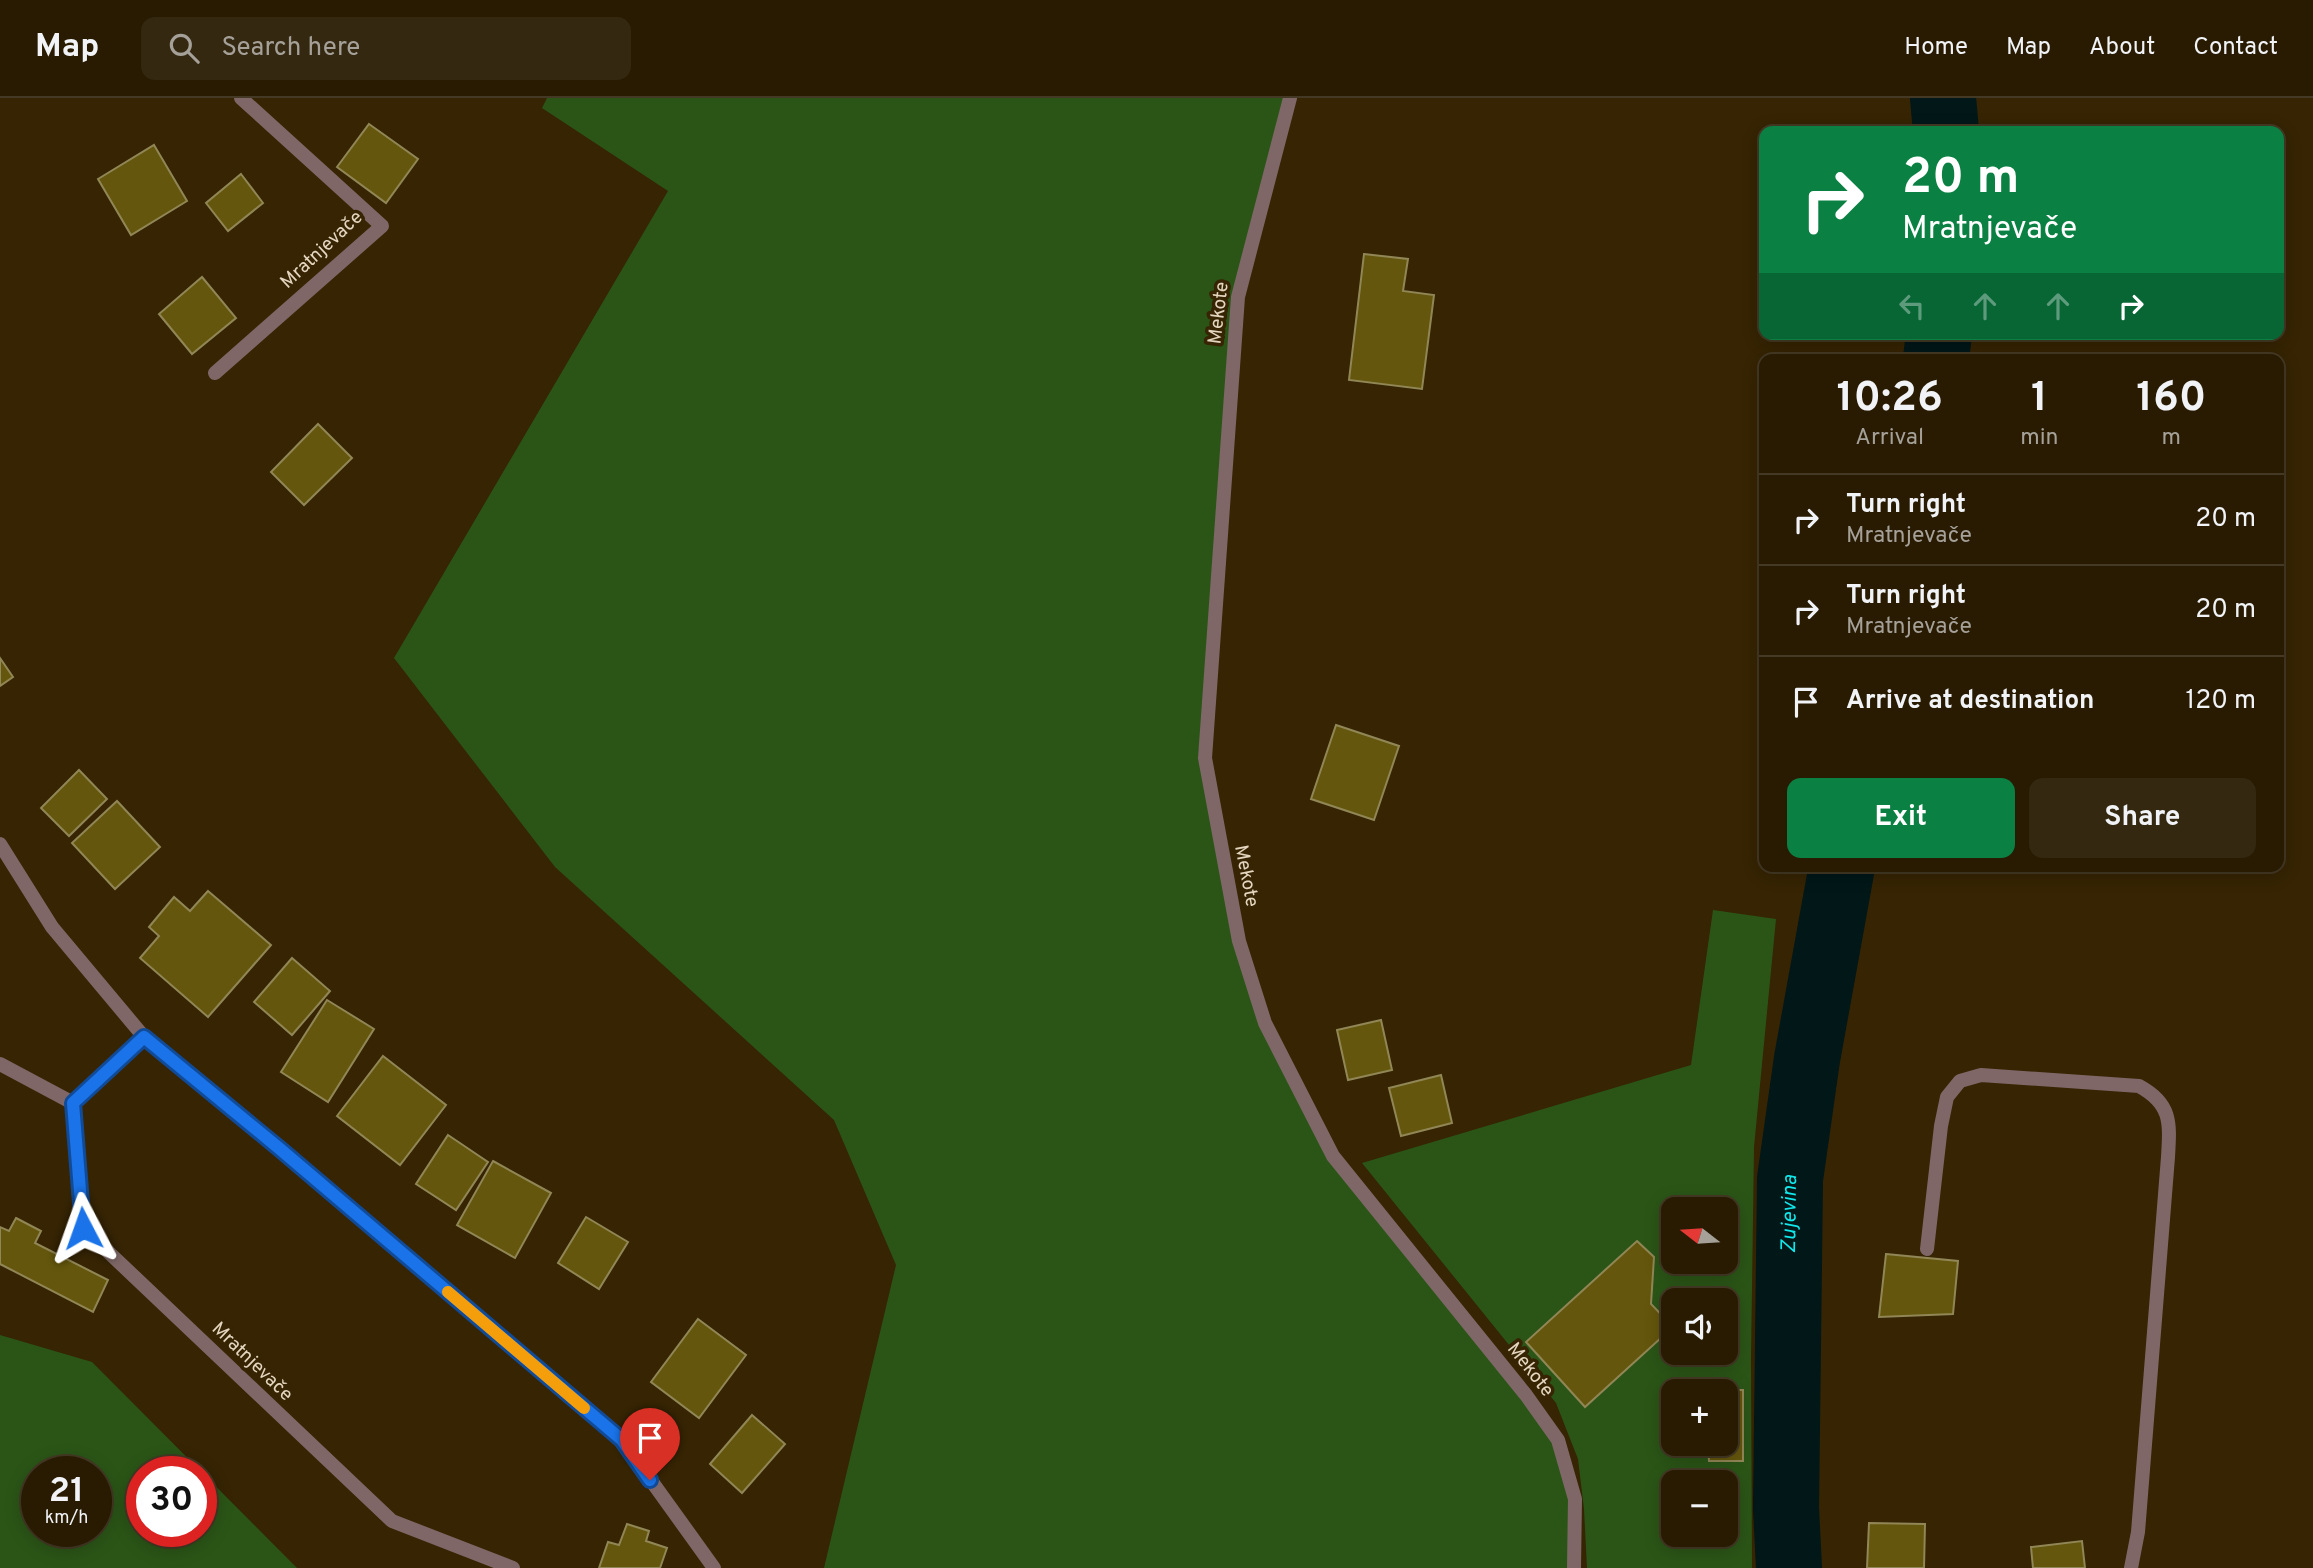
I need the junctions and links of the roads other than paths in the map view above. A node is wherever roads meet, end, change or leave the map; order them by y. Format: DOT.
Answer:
graph roads {
  1 [pos="241,98"];
  2 [pos="1290,98"];
  3 [pos="215,373"];
  4 [pos="0,844"];
  5 [pos="144,1037"];
  6 [pos="0,1064"];
  7 [pos="73,1103"];
  8 [pos="1927,1249"];
  9 [pos="709,1565"];
  10 [pos="513,1568"];
  11 [pos="1574,1568"];
  12 [pos="2131,1568"];
  1 -- 3 [label="street, Mratnjevače"];
  2 -- 11 [label="street, Mekote"];
  4 -- 5 [label="street"];
  5 -- 7 [label="street"];
  5 -- 9 [label="street"];
  6 -- 7 [label="street"];
  7 -- 10 [label="street, Mratnjevače"];
  8 -- 12 [label="street"];
}
